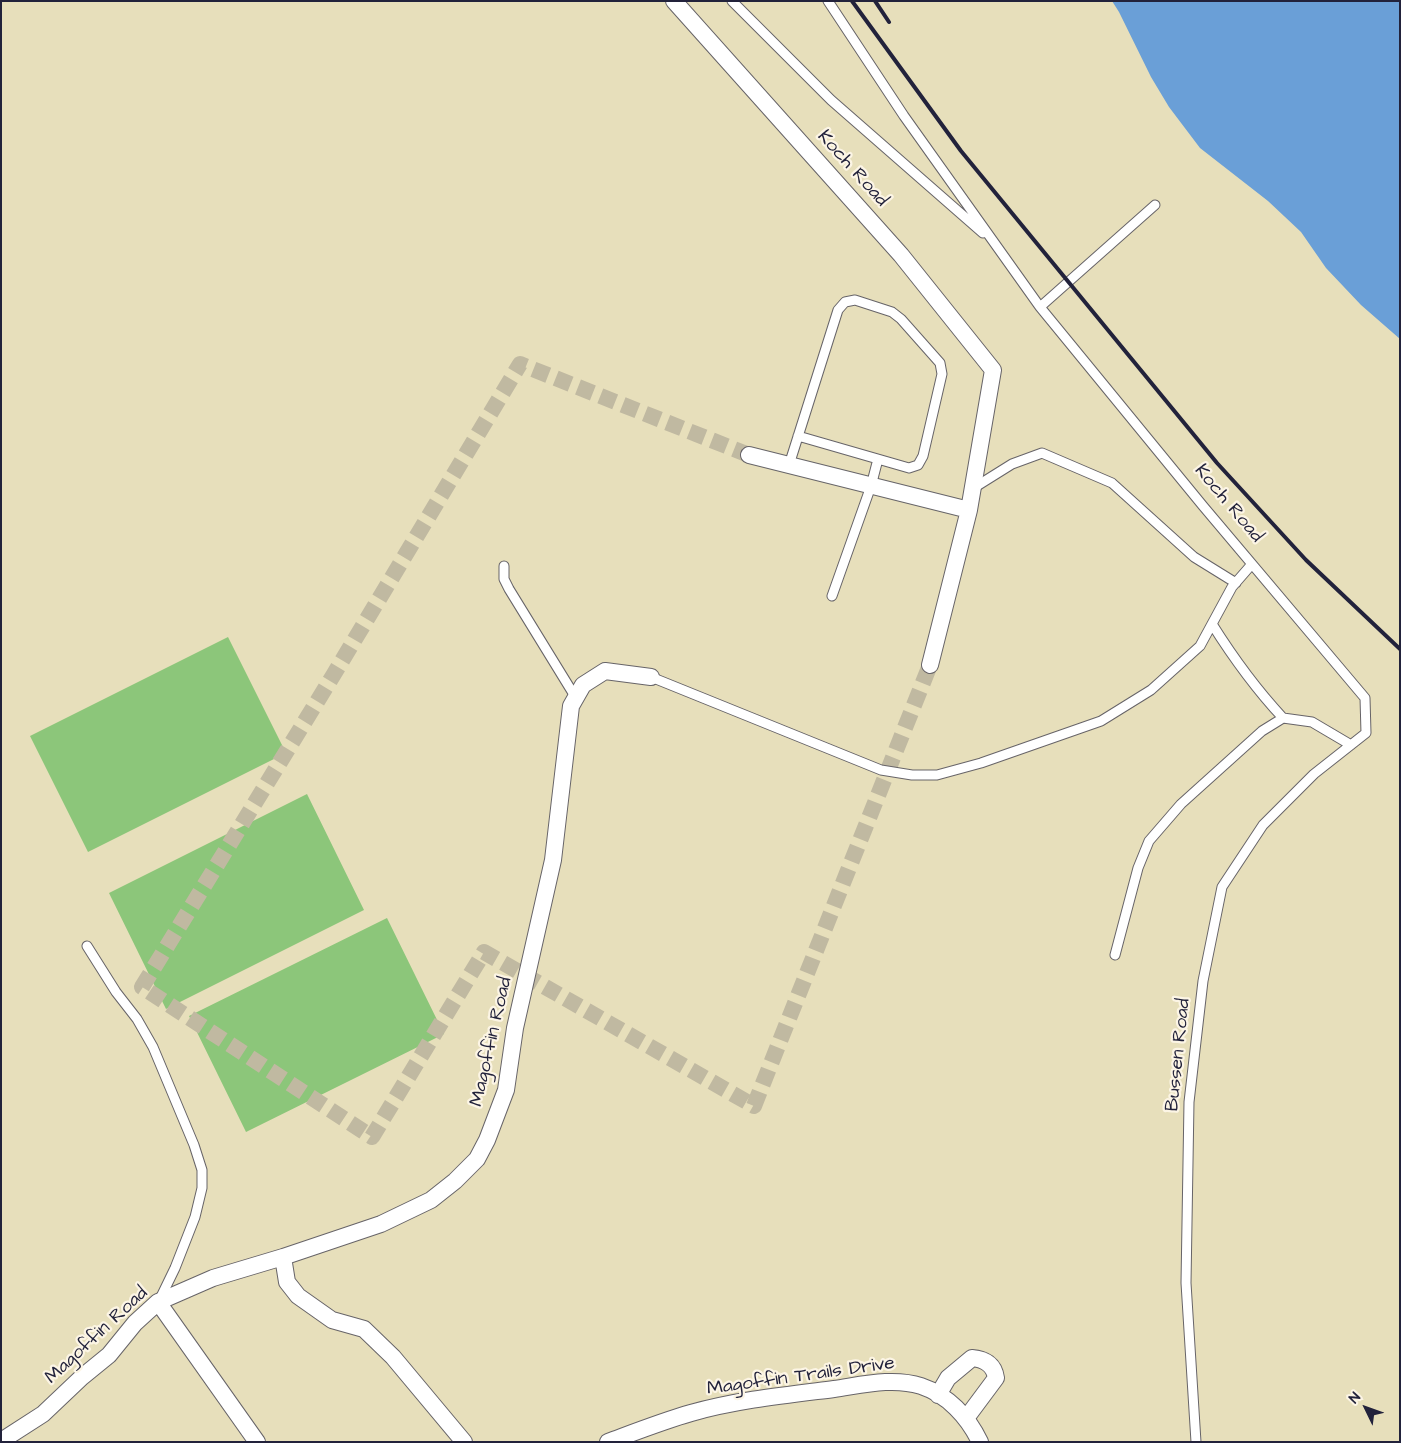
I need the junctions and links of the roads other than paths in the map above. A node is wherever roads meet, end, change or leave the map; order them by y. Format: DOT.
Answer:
graph roads {
  1 [pos="674,1"];
  2 [pos="732,1"];
  3 [pos="828,1"];
  4 [pos="1155,205"];
  5 [pos="996,244"];
  6 [pos="1040,307"];
  7 [pos="798,436"];
  8 [pos="749,455"];
  9 [pos="878,459"];
  10 [pos="789,465"];
  11 [pos="871,486"];
  12 [pos="972,489"];
  13 [pos="969,510"];
  14 [pos="1252,564"];
  15 [pos="504,566"];
  16 [pos="1236,583"];
  17 [pos="832,596"];
  18 [pos="1212,624"];
  19 [pos="930,664"];
  20 [pos="651,677"];
  21 [pos="576,698"];
  22 [pos="1283,718"];
  23 [pos="1366,733"];
  24 [pos="1351,745"];
  25 [pos="87,946"];
  26 [pos="1115,956"];
  27 [pos="283,1257"];
  28 [pos="158,1302"];
  29 [pos="938,1395"];
  30 [pos="966,1417"];
  31 [pos="1,1441"];
  32 [pos="257,1442"];
  33 [pos="464,1442"];
  34 [pos="608,1442"];
  35 [pos="980,1442"];
  36 [pos="1196,1442"];
  1 -- 12 [label="street, Koch Road"];
  2 -- 5 [label="lane"];
  3 -- 5 [label="lane"];
  4 -- 6 [label="lane"];
  5 -- 6 [label="lane, Koch Road"];
  6 -- 14 [label="lane, Koch Road"];
  7 -- 9 [label="lane"];
  7 -- 9 [label="lane"];
  7 -- 10 [label="lane"];
  8 -- 10 [label="street"];
  9 -- 11 [label="lane"];
  10 -- 11 [label="street"];
  11 -- 13 [label="street"];
  11 -- 17 [label="lane"];
  12 -- 13 [label="street"];
  12 -- 16 [label="lane"];
  13 -- 19 [label="street"];
  14 -- 16 [label="lane"];
  14 -- 23 [label="lane, Koch Road"];
  15 -- 21 [label="lane"];
  16 -- 18 [label="lane"];
  18 -- 20 [label="lane"];
  18 -- 22 [label="lane"];
  20 -- 21 [label="street, Magoffin Road"];
  21 -- 27 [label="street, Magoffin Road"];
  22 -- 24 [label="lane"];
  22 -- 26 [label="lane"];
  23 -- 24 [label="lane, Bussen Road"];
  24 -- 36 [label="lane, Bussen Road"];
  25 -- 28 [label="lane"];
  27 -- 28 [label="street, Magoffin Road"];
  27 -- 33 [label="street"];
  28 -- 31 [label="street, Magoffin Road"];
  28 -- 32 [label="street"];
  29 -- 30 [label="street, Magoffin Trails Drive"];
  29 -- 30 [label="street"];
  29 -- 34 [label="street, Magoffin Trails Drive"];
  30 -- 35 [label="street, Magoffin Trails Drive"];
}
